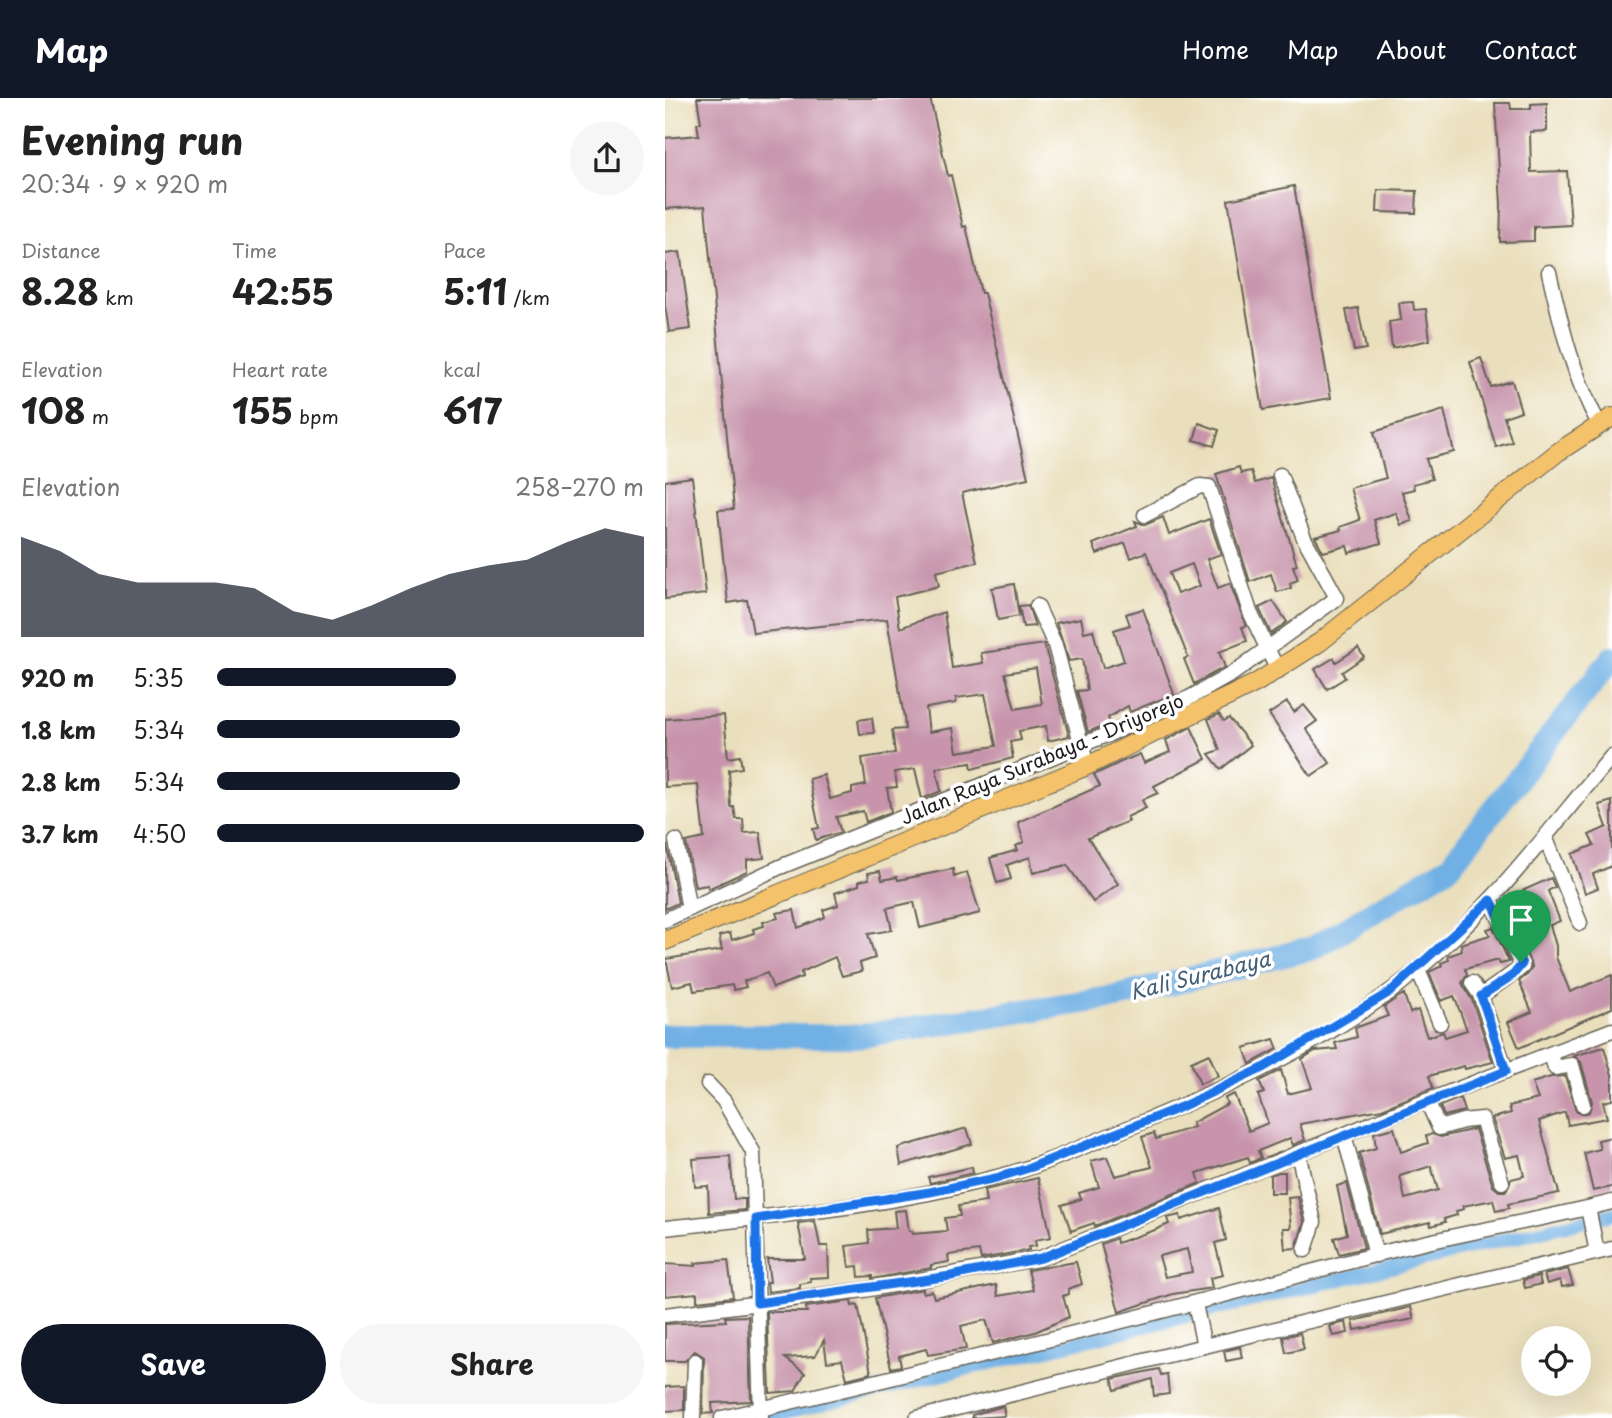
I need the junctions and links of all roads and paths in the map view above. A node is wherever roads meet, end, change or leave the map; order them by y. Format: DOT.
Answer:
graph roads {
  1 [pos="1549,272"];
  2 [pos="1606,421"];
  3 [pos="1280,475"];
  4 [pos="1145,514"];
  5 [pos="1037,606"];
  6 [pos="1305,622"];
  7 [pos="1320,642"];
  8 [pos="1266,650"];
  9 [pos="1278,671"];
  10 [pos="1079,744"];
  11 [pos="1612,757"];
  12 [pos="1087,766"];
  13 [pos="1546,839"];
  14 [pos="676,841"];
  15 [pos="1491,900"];
  16 [pos="689,909"];
  17 [pos="665,920"];
  18 [pos="1580,923"];
  19 [pos="665,941"];
  20 [pos="1418,970"];
  21 [pos="1440,1023"];
  22 [pos="1612,1030"];
  23 [pos="1551,1054"];
  24 [pos="1506,1071"];
  25 [pos="708,1084"];
  26 [pos="1427,1101"];
  27 [pos="1583,1105"];
  28 [pos="1344,1135"];
  29 [pos="1298,1153"];
  30 [pos="1502,1182"];
  31 [pos="1612,1202"];
  32 [pos="1589,1210"];
  33 [pos="756,1219"];
  34 [pos="665,1228"];
  35 [pos="1596,1247"];
  36 [pos="1612,1249"];
  37 [pos="1305,1250"];
  38 [pos="1376,1255"];
  39 [pos="757,1303"];
  40 [pos="1195,1306"];
  41 [pos="665,1315"];
  42 [pos="1203,1343"];
  43 [pos="695,1361"];
  44 [pos="761,1414"];
  45 [pos="693,1418"];
  46 [pos="722,1418"];
  47 [pos="917,1418"];
  1 -- 2 [label="street"];
  2 -- 7 [label="main road, Jalan Raya Surabaya - Driyorejo"];
  3 -- 6 [label="street, Jalan Raya Surabaya - Driyorejo"];
  4 -- 8 [label="street"];
  5 -- 10 [label="street"];
  6 -- 7 [label="street"];
  6 -- 8 [label="street, Jalan Raya Surabaya - Driyorejo"];
  7 -- 9 [label="main road, Jalan Raya Surabaya - Driyorejo"];
  8 -- 9 [label="street"];
  8 -- 10 [label="street, Jalan Raya Surabaya - Driyorejo"];
  9 -- 12 [label="main road, Jalan Raya Surabaya - Driyorejo"];
  10 -- 12 [label="street"];
  10 -- 16 [label="street, Jalan Raya Surabaya - Driyorejo"];
  11 -- 13 [label="street"];
  12 -- 19 [label="main road, Jalan Raya Surabaya - Driyorejo"];
  13 -- 15 [label="street"];
  13 -- 18 [label="street"];
  14 -- 16 [label="street"];
  15 -- 20 [label="street"];
  15 -- 24 [label="street"];
  16 -- 17 [label="street, Jalan Raya Surabaya - Driyorejo"];
  20 -- 21 [label="street"];
  20 -- 33 [label="street"];
  22 -- 23 [label="street"];
  23 -- 24 [label="street"];
  23 -- 27 [label="street"];
  24 -- 26 [label="street"];
  25 -- 33 [label="street"];
  26 -- 28 [label="street"];
  26 -- 30 [label="street"];
  28 -- 29 [label="street"];
  28 -- 38 [label="street"];
  29 -- 37 [label="street"];
  29 -- 39 [label="street"];
  31 -- 32 [label="street"];
  32 -- 35 [label="street"];
  32 -- 38 [label="street"];
  33 -- 34 [label="street"];
  33 -- 39 [label="street"];
  35 -- 36 [label="street"];
  35 -- 42 [label="street"];
  38 -- 40 [label="street"];
  39 -- 41 [label="street"];
  39 -- 44 [label="street"];
  40 -- 42 [label="street"];
  40 -- 44 [label="street"];
  42 -- 47 [label="street"];
  43 -- 45 [label="street"];
  44 -- 46 [label="street"];
}
